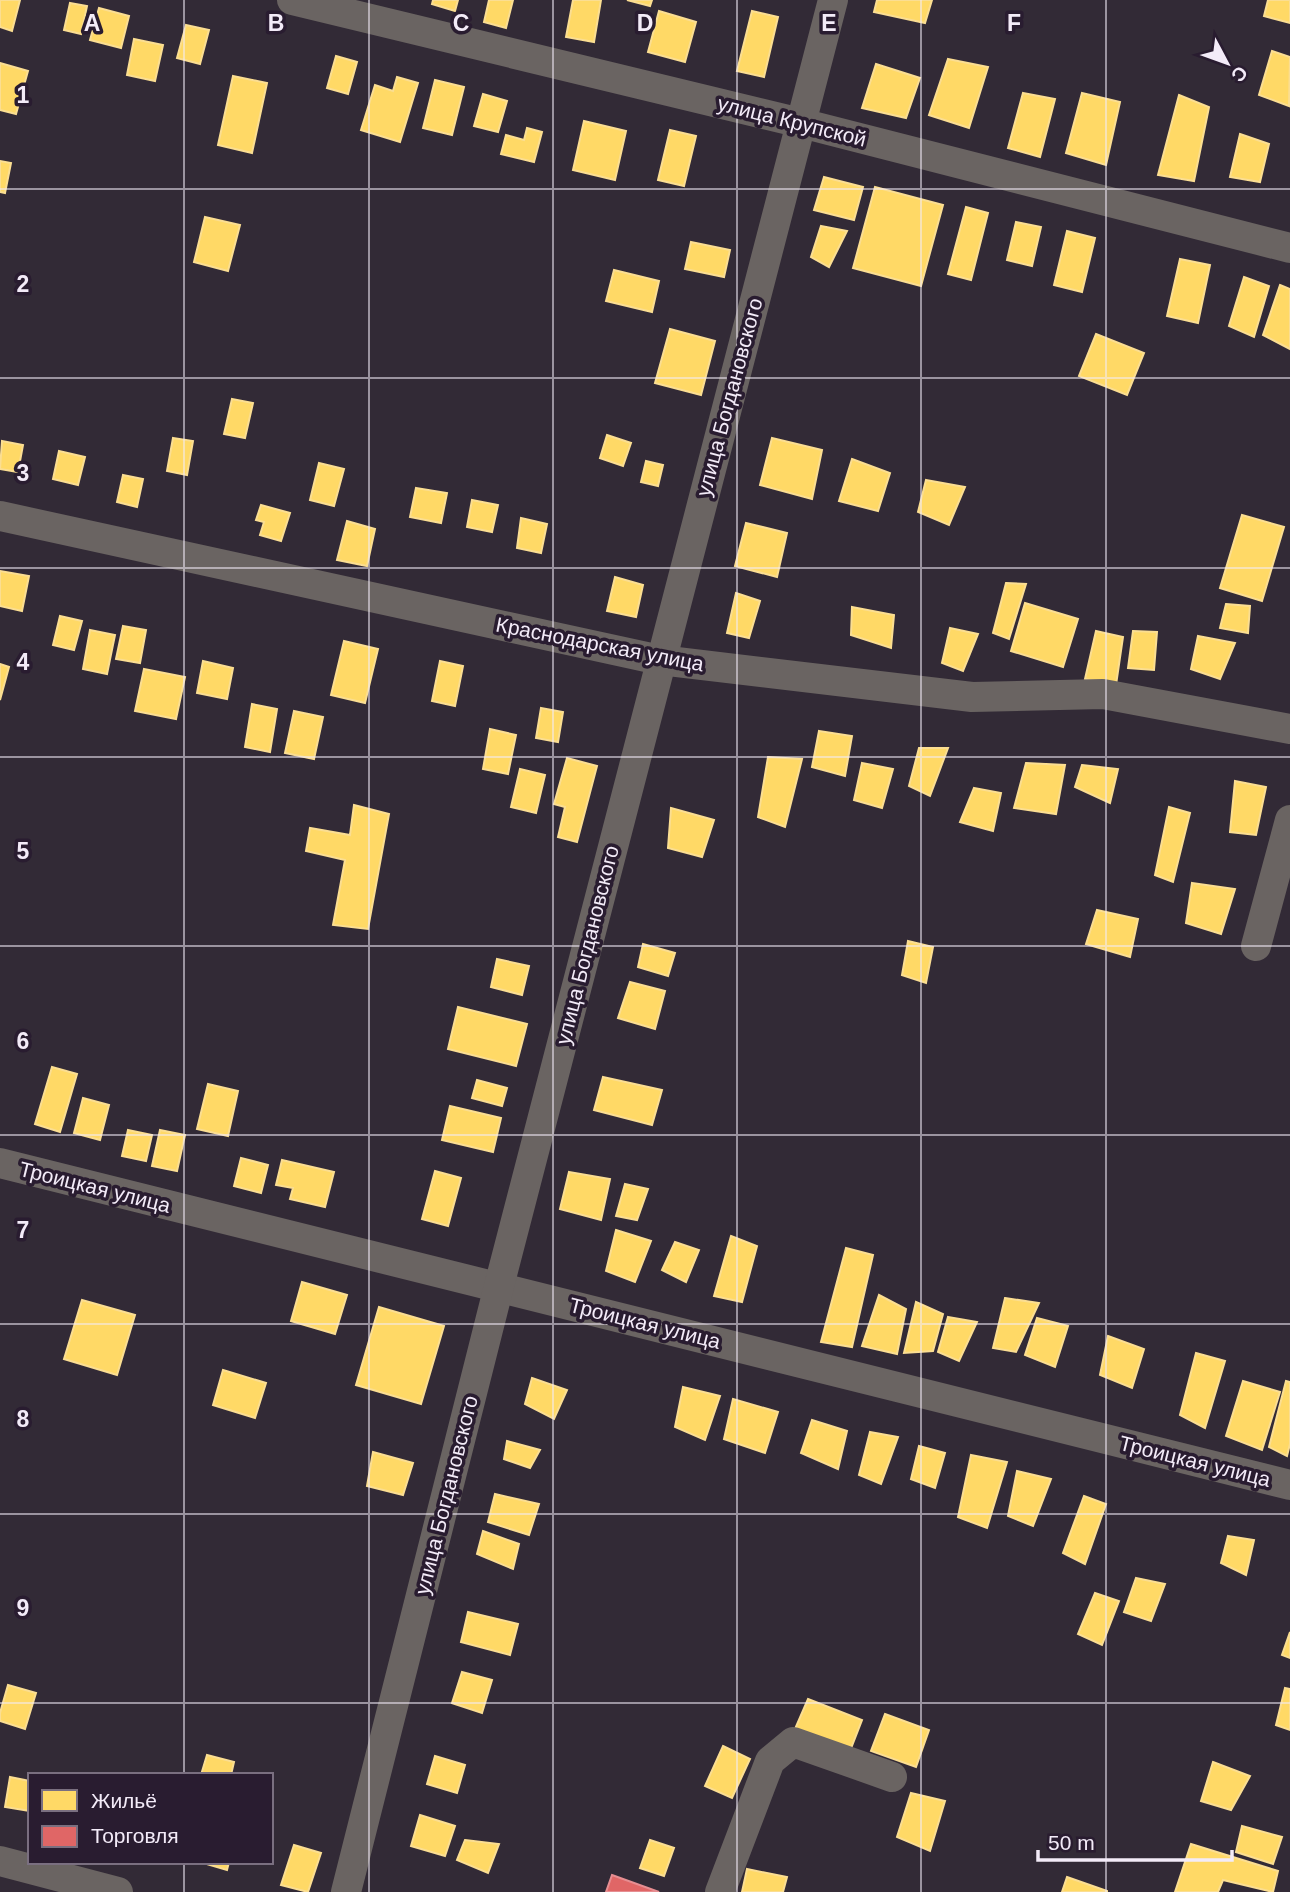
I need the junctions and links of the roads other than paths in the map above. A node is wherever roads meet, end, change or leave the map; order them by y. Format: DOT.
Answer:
graph roads {
  1 [pos="292,0"];
  2 [pos="833,0"];
  3 [pos="801,123"];
  4 [pos="1290,248"];
  5 [pos="0,516"];
  6 [pos="660,660"];
  7 [pos="1290,729"];
  8 [pos="1290,820"];
  9 [pos="1256,946"];
  10 [pos="0,1163"];
  11 [pos="499,1286"];
  12 [pos="1290,1485"];
  13 [pos="892,1777"];
  14 [pos="0,1861"];
  15 [pos="118,1892"];
  16 [pos="346,1892"];
  17 [pos="720,1892"];
  1 -- 3 [label="street, улица Крупской"];
  2 -- 3 [label="street, улица Богдановского"];
  3 -- 4 [label="street, улица Крупской"];
  3 -- 6 [label="street, улица Богдановского"];
  5 -- 6 [label="street, Краснодарская улица"];
  6 -- 7 [label="street, Краснодарская улица"];
  6 -- 11 [label="street, улица Богдановского"];
  8 -- 9 [label="street"];
  10 -- 11 [label="street, Троицкая улица"];
  11 -- 12 [label="street, Троицкая улица"];
  11 -- 16 [label="street, улица Богдановского"];
  13 -- 17 [label="street"];
  14 -- 15 [label="street"];
}
